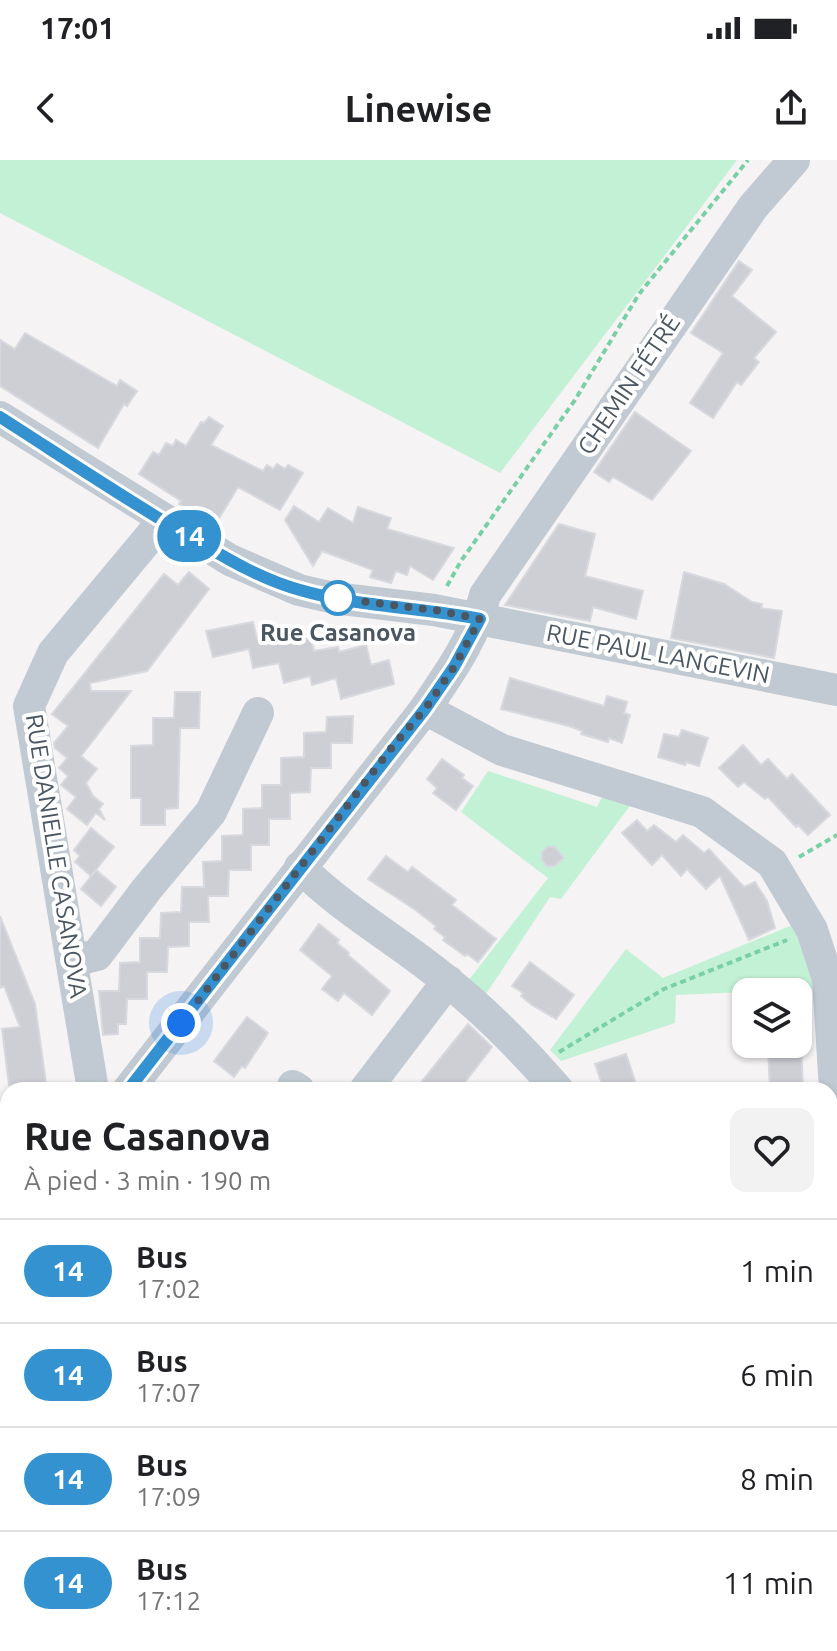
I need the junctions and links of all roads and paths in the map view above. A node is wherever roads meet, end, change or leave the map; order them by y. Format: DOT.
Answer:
graph roads {
  1 [pos="748,160"];
  2 [pos="794,160"];
  3 [pos="0,417"];
  4 [pos="163,521"];
  5 [pos="434,610"];
  6 [pos="480,619"];
  7 [pos="837,690"];
  8 [pos="425,709"];
  9 [pos="258,713"];
  10 [pos="837,835"];
  11 [pos="300,867"];
  12 [pos="777,871"];
  13 [pos="812,930"];
  14 [pos="73,961"];
  15 [pos="448,981"];
  16 [pos="536,1065"];
  17 [pos="92,1082"];
  18 [pos="134,1082"];
  19 [pos="371,1082"];
  20 [pos="551,1082"];
  21 [pos="835,1082"];
  1 -- 5 [label="path"];
  2 -- 6 [label="street, CHEMIN FÉTRÉ"];
  3 -- 4 [label="street"];
  4 -- 5 [label="street"];
  4 -- 14 [label="street, RUE DANIELLE CASANOVA"];
  5 -- 6 [label="street"];
  6 -- 7 [label="street, RUE PAUL LANGEVIN"];
  6 -- 8 [label="street, CHEMIN FÉTRÉ"];
  8 -- 11 [label="street, CHEMIN FÉTRÉ"];
  8 -- 12 [label="street"];
  9 -- 14 [label="street"];
  10 -- 12 [label="path"];
  11 -- 15 [label="street"];
  11 -- 18 [label="street, CHEMIN FÉTRÉ"];
  12 -- 13 [label="street"];
  13 -- 16 [label="path"];
  13 -- 21 [label="street"];
  14 -- 17 [label="street, RUE DANIELLE CASANOVA"];
  15 -- 16 [label="street"];
  15 -- 19 [label="street"];
  16 -- 20 [label="street"];
}
